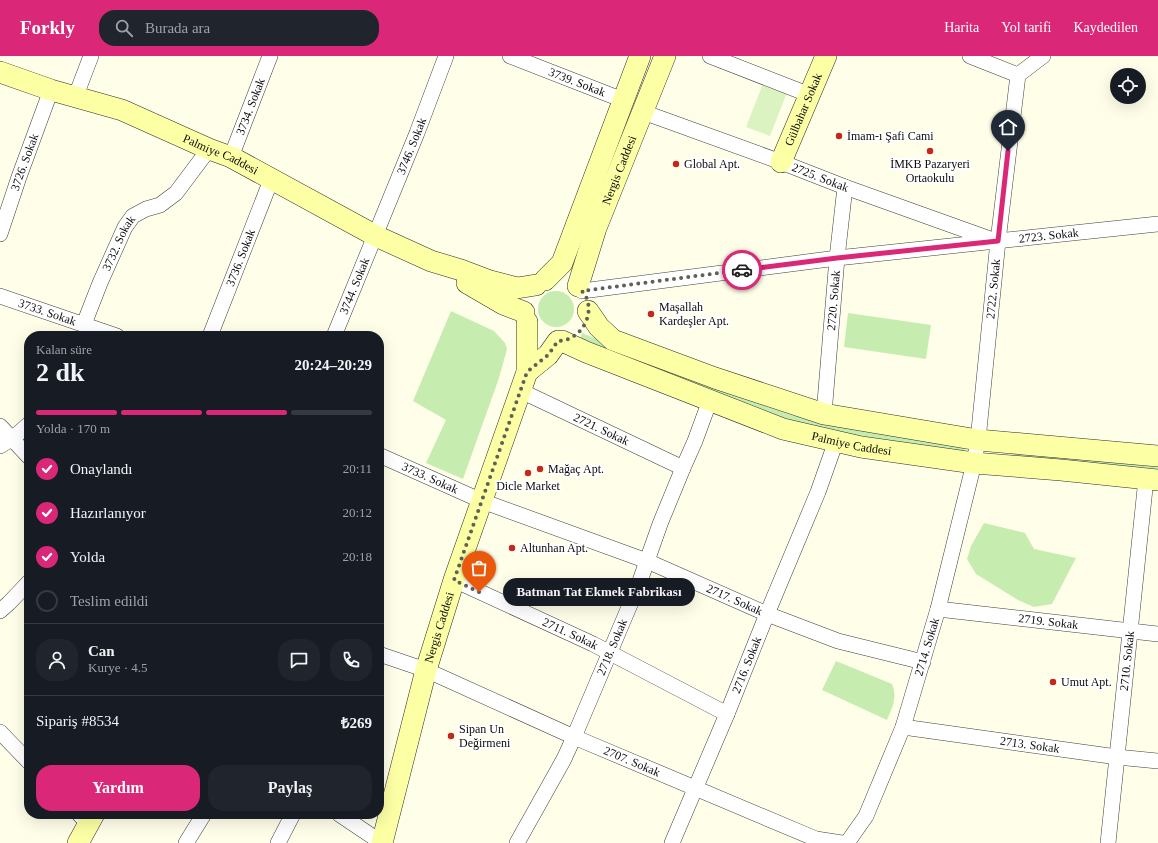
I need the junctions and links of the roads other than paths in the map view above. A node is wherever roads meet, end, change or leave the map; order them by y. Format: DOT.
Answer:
graph roads {
  1 [pos="91,56"];
  2 [pos="270,56"];
  3 [pos="446,56"];
  4 [pos="510,56"];
  5 [pos="640,56"];
  6 [pos="665,56"];
  7 [pos="710,56"];
  8 [pos="826,56"];
  9 [pos="970,56"];
  10 [pos="1043,56"];
  11 [pos="0,72"];
  12 [pos="1018,76"];
  13 [pos="51,90"];
  14 [pos="810,95"];
  15 [pos="76,98"];
  16 [pos="623,100"];
  17 [pos="643,112"];
  18 [pos="209,149"];
  19 [pos="232,158"];
  20 [pos="781,162"];
  21 [pos="270,180"];
  22 [pos="845,188"];
  23 [pos="1158,224"];
  24 [pos="0,234"];
  25 [pos="376,236"];
  26 [pos="998,241"];
  27 [pos="837,258"];
  28 [pos="431,261"];
  29 [pos="540,282"];
  30 [pos="580,288"];
  31 [pos="0,296"];
  32 [pos="588,311"];
  33 [pos="526,317"];
  34 [pos="84,324"];
  35 [pos="103,331"];
  36 [pos="212,331"];
  37 [pos="336,331"];
  38 [pos="560,341"];
  39 [pos="527,372"];
  40 [pos="520,391"];
  41 [pos="710,400"];
  42 [pos="824,414"];
  43 [pos="0,426"];
  44 [pos="24,428"];
  45 [pos="978,440"];
  46 [pos="836,441"];
  47 [pos="6,442"];
  48 [pos="24,454"];
  49 [pos="1158,456"];
  50 [pos="384,457"];
  51 [pos="974,463"];
  52 [pos="683,468"];
  53 [pos="1152,479"];
  54 [pos="482,501"];
  55 [pos="647,561"];
  56 [pos="454,580"];
  57 [pos="24,587"];
  58 [pos="938,609"];
  59 [pos="0,611"];
  60 [pos="767,614"];
  61 [pos="1130,631"];
  62 [pos="1158,634"];
  63 [pos="610,654"];
  64 [pos="384,656"];
  65 [pos="923,662"];
  66 [pos="426,670"];
  67 [pos="727,714"];
  68 [pos="903,727"];
  69 [pos="0,732"];
  70 [pos="574,737"];
  71 [pos="24,757"];
  72 [pos="1117,757"];
  73 [pos="1158,761"];
  74 [pos="695,788"];
  75 [pos="87,819"];
  76 [pos="201,819"];
  77 [pos="290,819"];
  78 [pos="346,819"];
  79 [pos="78,843"];
  80 [pos="186,843"];
  81 [pos="278,843"];
  82 [pos="382,843"];
  83 [pos="517,843"];
  84 [pos="672,843"];
  85 [pos="842,843"];
  86 [pos="847,843"];
  87 [pos="1108,843"];
  1 -- 15 [label="street"];
  2 -- 19 [label="street, 3734. Sokak"];
  3 -- 25 [label="street, 3746. Sokak"];
  4 -- 16 [label="street, 3739. Sokak"];
  5 -- 16 [label="main road, Nergis Caddesi"];
  6 -- 17 [label="main road, Nergis Caddesi"];
  7 -- 14 [label="street"];
  8 -- 14 [label="main road, Gülbahar Sokak"];
  9 -- 12 [label="street"];
  10 -- 12 [label="street"];
  11 -- 13 [label="main road, Palmiye Caddesi"];
  12 -- 26 [label="street, 2722. Sokak"];
  13 -- 15 [label="main road, Palmiye Caddesi"];
  13 -- 24 [label="street, 3726. Sokak"];
  14 -- 20 [label="main road, Gülbahar Sokak"];
  15 -- 18 [label="main road, Palmiye Caddesi"];
  16 -- 29 [label="main road, Nergis Caddesi"];
  17 -- 20 [label="street, 2725. Sokak"];
  17 -- 30 [label="main road, Nergis Caddesi"];
  18 -- 19 [label="main road, Palmiye Caddesi"];
  18 -- 34 [label="street, 3732. Sokak"];
  19 -- 21 [label="main road, Palmiye Caddesi"];
  20 -- 22 [label="street, 2725. Sokak"];
  21 -- 25 [label="main road, Palmiye Caddesi"];
  21 -- 36 [label="street, 3736. Sokak"];
  22 -- 26 [label="street, 2725. Sokak"];
  22 -- 27 [label="street, 2720. Sokak"];
  23 -- 26 [label="street, 2723. Sokak"];
  25 -- 28 [label="main road, Palmiye Caddesi"];
  25 -- 37 [label="street, 3744. Sokak"];
  26 -- 27 [label="street, 2723. Sokak"];
  26 -- 45 [label="street, 2722. Sokak"];
  27 -- 30 [label="street, 2723. Sokak"];
  27 -- 42 [label="street, 2720. Sokak"];
  28 -- 29 [label="main road, Palmiye Caddesi"];
  28 -- 33 [label="main road, Palmiye Caddesi"];
  29 -- 30 [label="main road"];
  29 -- 33 [label="main road"];
  30 -- 32 [label="main road"];
  31 -- 34 [label="street, 3733. Sokak"];
  32 -- 38 [label="main road"];
  32 -- 42 [label="main road, Palmiye Caddesi"];
  33 -- 38 [label="main road"];
  33 -- 39 [label="main road"];
  34 -- 35 [label="street, 3733. Sokak"];
  38 -- 39 [label="main road"];
  38 -- 41 [label="main road, Palmiye Caddesi"];
  39 -- 40 [label="main road, Nergis Caddesi"];
  40 -- 52 [label="street, 2721. Sokak"];
  40 -- 54 [label="main road, Nergis Caddesi"];
  41 -- 46 [label="main road, Palmiye Caddesi"];
  41 -- 52 [label="street, 2718. Sokak"];
  42 -- 45 [label="main road, Palmiye Caddesi"];
  43 -- 47 [label="street"];
  44 -- 47 [label="street"];
  45 -- 49 [label="main road, Palmiye Caddesi"];
  45 -- 51 [label="street, 2714. Sokak"];
  46 -- 51 [label="main road, Palmiye Caddesi"];
  46 -- 60 [label="street, 2716. Sokak"];
  47 -- 48 [label="street"];
  50 -- 54 [label="street, 3733. Sokak"];
  51 -- 53 [label="main road, Palmiye Caddesi"];
  51 -- 58 [label="street, 2714. Sokak"];
  52 -- 55 [label="street, 2718. Sokak"];
  53 -- 61 [label="street, 2710. Sokak"];
  54 -- 55 [label="street, 2717. Sokak"];
  54 -- 56 [label="main road, Nergis Caddesi"];
  55 -- 60 [label="street, 2717. Sokak"];
  55 -- 63 [label="street, 2718. Sokak"];
  56 -- 63 [label="street, 2711. Sokak"];
  56 -- 66 [label="main road, Nergis Caddesi"];
  57 -- 59 [label="street"];
  58 -- 61 [label="street, 2719. Sokak"];
  58 -- 65 [label="street, 2714. Sokak"];
  60 -- 65 [label="street, 2717. Sokak"];
  60 -- 67 [label="street, 2716. Sokak"];
  61 -- 62 [label="street, 2719. Sokak"];
  61 -- 72 [label="street, 2710. Sokak"];
  63 -- 67 [label="street, 2711. Sokak"];
  63 -- 70 [label="street, 2718. Sokak"];
  64 -- 66 [label="street, 2707. Sokak"];
  65 -- 68 [label="street, 2714. Sokak"];
  66 -- 70 [label="street, 2707. Sokak"];
  66 -- 82 [label="main road, Nergis Caddesi"];
  67 -- 74 [label="street, 2716. Sokak"];
  68 -- 72 [label="street, 2713. Sokak"];
  68 -- 86 [label="street, 2714. Sokak"];
  69 -- 71 [label="street"];
  70 -- 74 [label="street, 2707. Sokak"];
  70 -- 83 [label="street, 2718. Sokak"];
  72 -- 73 [label="street, 2713. Sokak"];
  72 -- 87 [label="street, 2710. Sokak"];
  74 -- 84 [label="street, 2716. Sokak"];
  74 -- 85 [label="street, 2707. Sokak"];
  75 -- 79 [label="main road"];
  76 -- 80 [label="street"];
  77 -- 81 [label="street"];
  78 -- 82 [label="street"];
}
